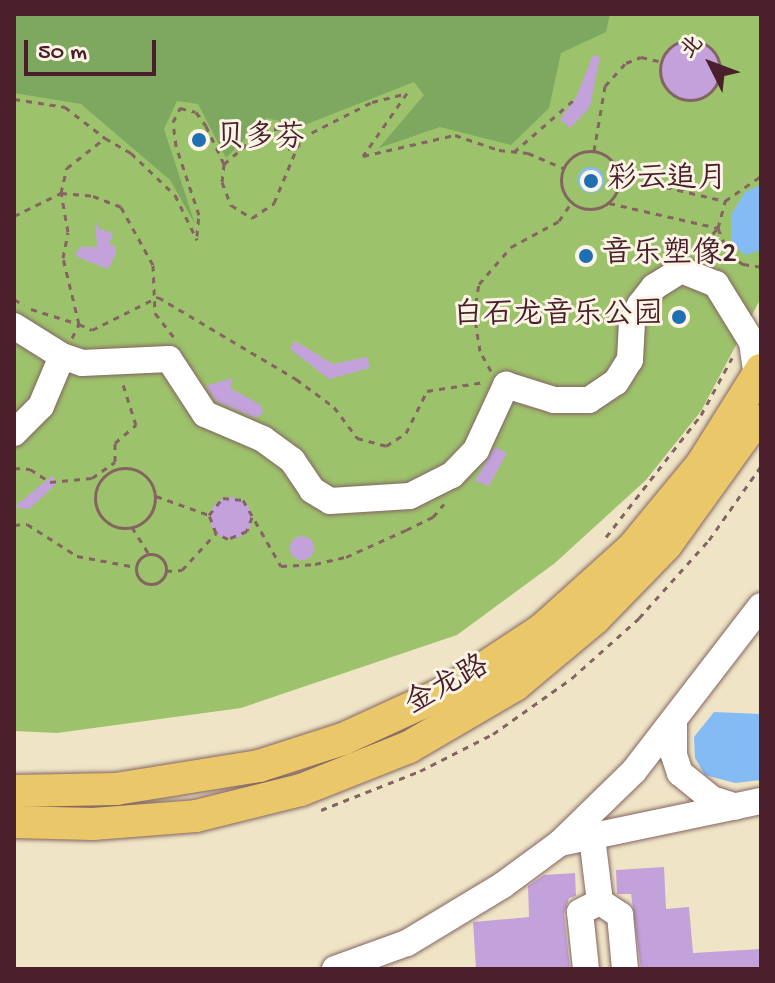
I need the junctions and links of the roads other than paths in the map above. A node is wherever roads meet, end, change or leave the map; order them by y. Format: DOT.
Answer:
graph roads {
  1 [pos="749,320"];
  2 [pos="14,326"];
  3 [pos="62,356"];
  4 [pos="752,366"];
  5 [pos="761,411"];
  6 [pos="14,433"];
  7 [pos="761,606"];
  8 [pos="674,720"];
  9 [pos="14,791"];
  10 [pos="748,804"];
  11 [pos="14,822"];
  12 [pos="592,837"];
  13 [pos="560,843"];
  14 [pos="600,902"];
  15 [pos="335,969"];
  16 [pos="586,969"];
  17 [pos="625,969"];
  1 -- 3 [label="lane"];
  1 -- 4 [label="lane"];
  2 -- 3 [label="lane"];
  3 -- 6 [label="lane"];
  4 -- 9 [label="main road, 金龙路"];
  5 -- 11 [label="main road, 金龙路"];
  7 -- 8 [label="lane"];
  8 -- 10 [label="lane"];
  8 -- 13 [label="lane"];
  10 -- 12 [label="lane"];
  12 -- 13 [label="lane"];
  12 -- 14 [label="lane"];
  13 -- 15 [label="lane"];
  14 -- 16 [label="lane"];
  14 -- 17 [label="lane"];
}
